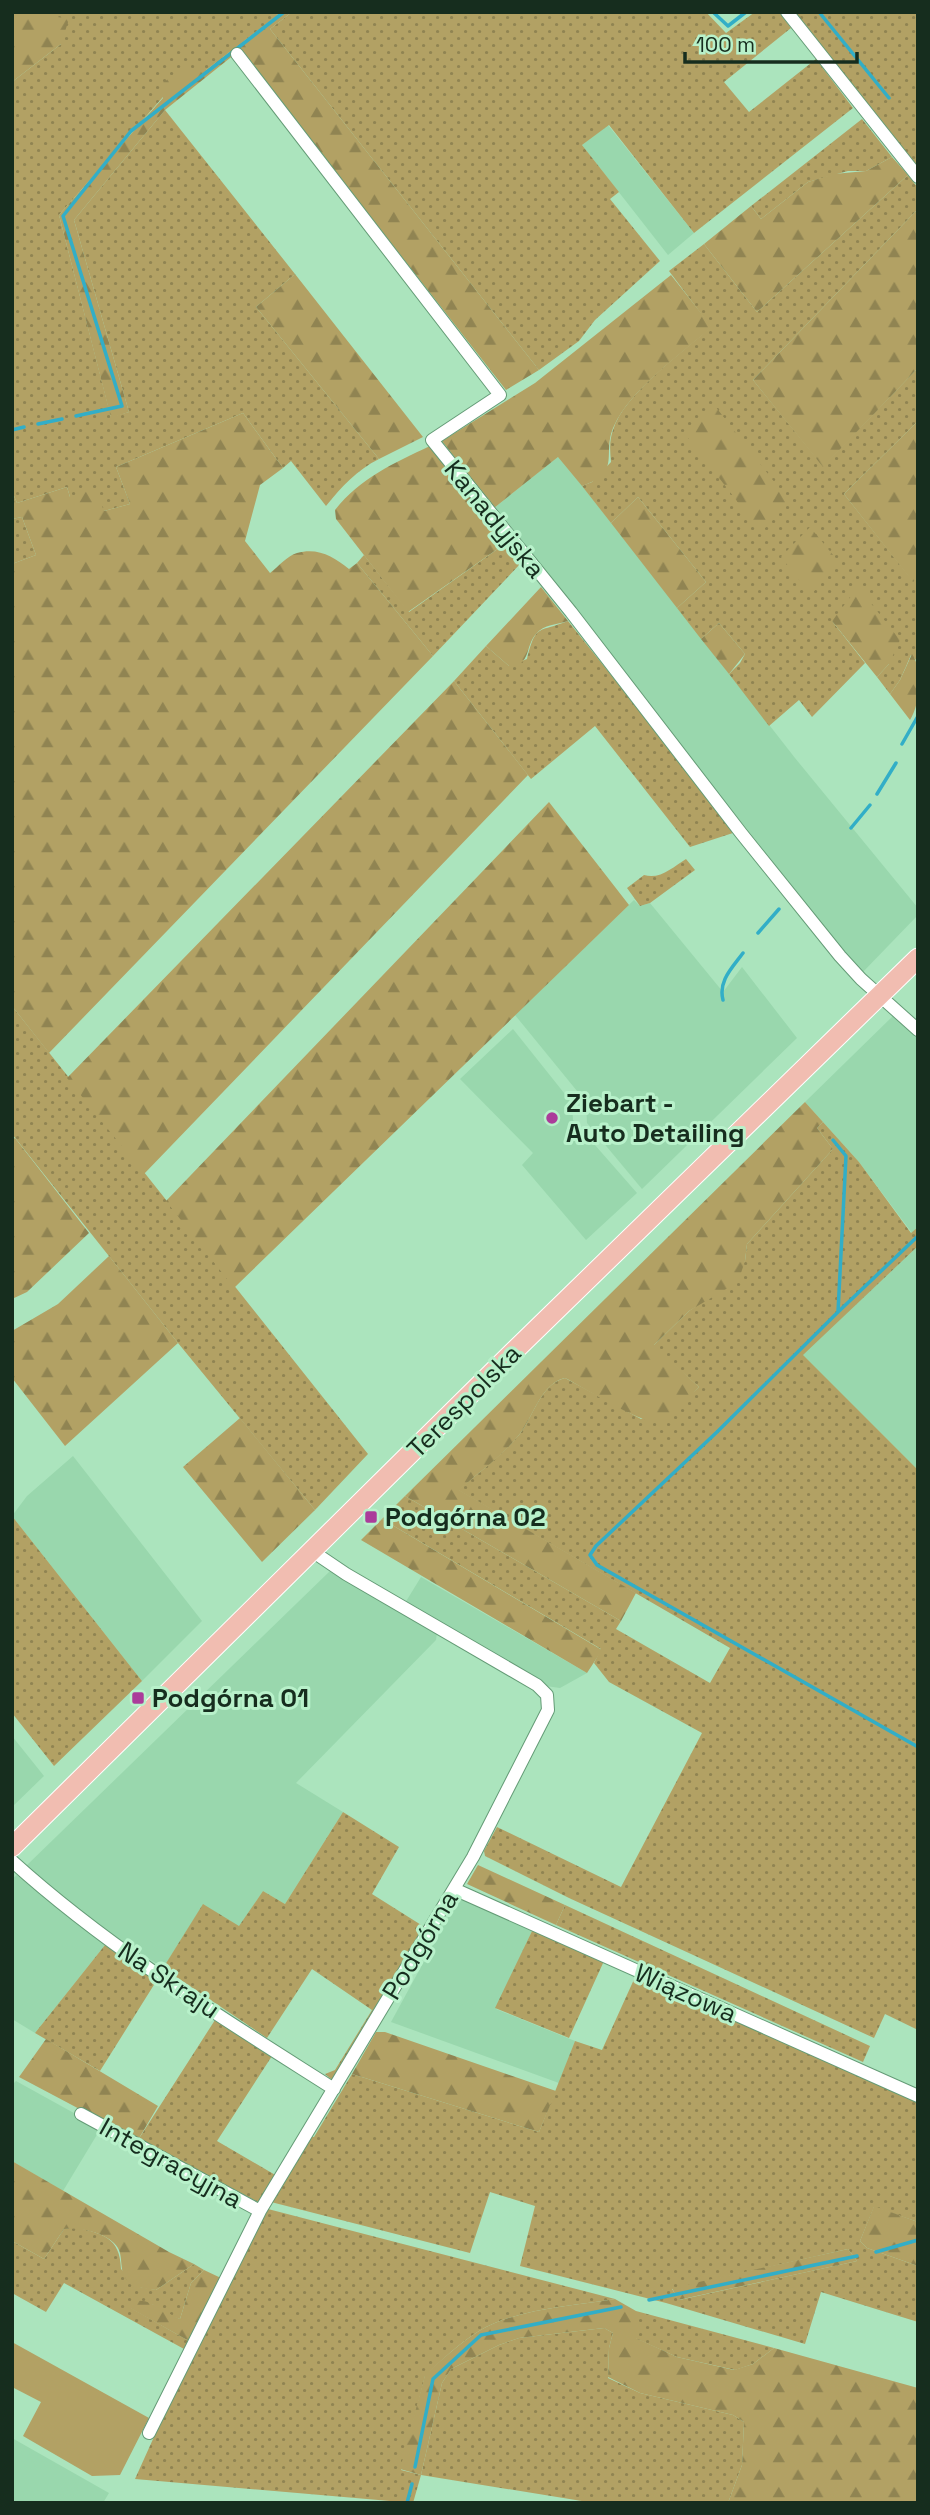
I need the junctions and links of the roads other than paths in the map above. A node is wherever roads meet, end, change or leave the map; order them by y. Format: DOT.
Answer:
graph roads {
  1 [pos="787,12"];
  2 [pos="237,54"];
  3 [pos="918,177"];
  4 [pos="918,958"];
  5 [pos="879,995"];
  6 [pos="918,1030"];
  7 [pos="312,1550"];
  8 [pos="12,1847"];
  9 [pos="12,1861"];
  10 [pos="454,1889"];
  11 [pos="334,2089"];
  12 [pos="918,2096"];
  13 [pos="81,2114"];
  14 [pos="260,2211"];
  15 [pos="149,2433"];
  1 -- 3 [label="street"];
  2 -- 5 [label="street, Kanadyjska"];
  4 -- 5 [label="main road, Terespolska"];
  5 -- 6 [label="street"];
  5 -- 7 [label="main road, Terespolska"];
  7 -- 8 [label="main road, Terespolska"];
  7 -- 10 [label="street, Podgórna"];
  9 -- 11 [label="street, Na Skraju"];
  10 -- 11 [label="street, Podgórna"];
  10 -- 12 [label="street, Wiązowa"];
  11 -- 14 [label="street, Podgórna"];
  13 -- 14 [label="street, Integracyjna"];
  14 -- 15 [label="street, Podgórna"];
}
